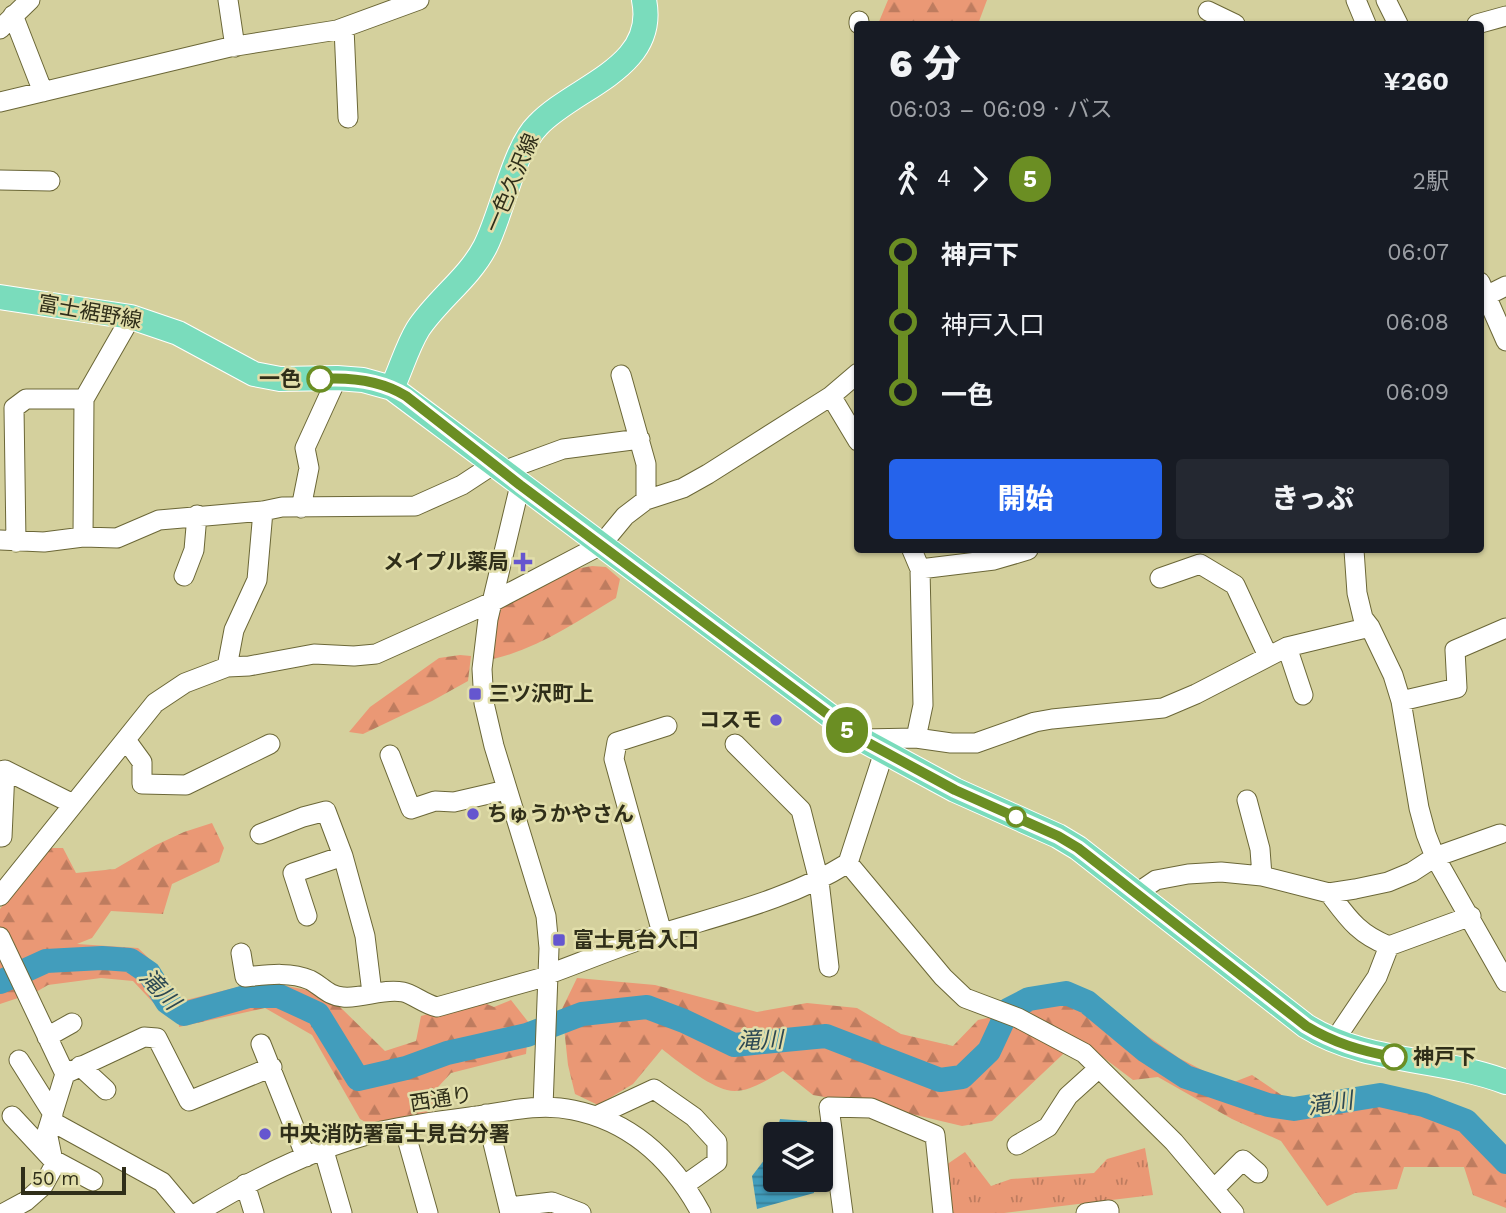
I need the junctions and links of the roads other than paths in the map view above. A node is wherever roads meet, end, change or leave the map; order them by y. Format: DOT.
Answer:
graph roads {
  1 [pos="30,0"];
  2 [pos="228,0"];
  3 [pos="419,0"];
  4 [pos="643,0"];
  5 [pos="1356,0"];
  6 [pos="1385,0"];
  7 [pos="1204,12"];
  8 [pos="1506,16"];
  9 [pos="1228,21"];
  10 [pos="1365,21"];
  11 [pos="1396,21"];
  12 [pos="7,22"];
  13 [pos="1484,22"];
  14 [pos="344,28"];
  15 [pos="235,47"];
  16 [pos="43,92"];
  17 [pos="0,102"];
  18 [pos="348,118"];
  19 [pos="0,180"];
  20 [pos="50,181"];
  21 [pos="1506,286"];
  22 [pos="1484,293"];
  23 [pos="1484,295"];
  24 [pos="0,297"];
  25 [pos="131,317"];
  26 [pos="1506,341"];
  27 [pos="621,375"];
  28 [pos="854,376"];
  29 [pos="337,378"];
  30 [pos="392,388"];
  31 [pos="831,396"];
  32 [pos="84,399"];
  33 [pos="854,434"];
  34 [pos="640,439"];
  35 [pos="506,473"];
  36 [pos="646,500"];
  37 [pos="301,508"];
  38 [pos="264,511"];
  39 [pos="197,515"];
  40 [pos="83,537"];
  41 [pos="8,541"];
  42 [pos="601,545"];
  43 [pos="913,553"];
  44 [pos="1018,553"];
  45 [pos="1354,553"];
  46 [pos="920,569"];
  47 [pos="184,576"];
  48 [pos="1160,578"];
  49 [pos="492,602"];
  50 [pos="1370,627"];
  51 [pos="1506,628"];
  52 [pos="1287,647"];
  53 [pos="1268,656"];
  54 [pos="227,667"];
  55 [pos="1303,695"];
  56 [pos="1401,701"];
  57 [pos="667,726"];
  58 [pos="916,738"];
  59 [pos="861,739"];
  60 [pos="126,740"];
  61 [pos="270,744"];
  62 [pos="735,744"];
  63 [pos="884,752"];
  64 [pos="390,755"];
  65 [pos="3,770"];
  66 [pos="506,790"];
  67 [pos="1247,800"];
  68 [pos="73,804"];
  69 [pos="260,834"];
  70 [pos="1500,834"];
  71 [pos="0,837"];
  72 [pos="342,856"];
  73 [pos="1435,857"];
  74 [pos="848,863"];
  75 [pos="1262,876"];
  76 [pos="819,881"];
  77 [pos="1137,893"];
  78 [pos="1329,893"];
  79 [pos="0,896"];
  80 [pos="307,916"];
  81 [pos="1471,916"];
  82 [pos="662,933"];
  83 [pos="0,937"];
  84 [pos="1389,946"];
  85 [pos="241,953"];
  86 [pos="828,967"];
  87 [pos="548,979"];
  88 [pos="1506,982"];
  89 [pos="372,993"];
  90 [pos="72,1023"];
  91 [pos="47,1037"];
  92 [pos="1334,1041"];
  93 [pos="261,1044"];
  94 [pos="19,1060"];
  95 [pos="272,1067"];
  96 [pos="1099,1068"];
  97 [pos="72,1070"];
  98 [pos="1506,1082"];
  99 [pos="106,1090"];
  100 [pos="542,1107"];
  101 [pos="486,1114"];
  102 [pos="12,1116"];
  103 [pos="596,1116"];
  104 [pos="52,1117"];
  105 [pos="404,1128"];
  106 [pos="1017,1145"];
  107 [pos="315,1154"];
  108 [pos="52,1159"];
  109 [pos="1258,1173"];
  110 [pos="93,1181"];
  111 [pos="245,1184"];
  112 [pos="685,1184"];
  113 [pos="1214,1189"];
  114 [pos="509,1210"];
  115 [pos="4,1213"];
  116 [pos="188,1213"];
  117 [pos="197,1213"];
  118 [pos="254,1213"];
  119 [pos="342,1213"];
  120 [pos="428,1213"];
  121 [pos="581,1213"];
  122 [pos="701,1213"];
  123 [pos="843,1213"];
  124 [pos="943,1213"];
  125 [pos="1086,1213"];
  126 [pos="1109,1213"];
  127 [pos="1234,1213"];
  1 -- 12 [label="street"];
  2 -- 15 [label="street"];
  3 -- 14 [label="street"];
  4 -- 30 [label="main road, 一色久沢線"];
  5 -- 10 [label="street"];
  6 -- 11 [label="street"];
  7 -- 9 [label="street"];
  8 -- 13 [label="street"];
  12 -- 16 [label="street"];
  14 -- 15 [label="street"];
  14 -- 18 [label="street"];
  15 -- 16 [label="street"];
  16 -- 17 [label="street"];
  19 -- 20 [label="street"];
  21 -- 22 [label="street"];
  23 -- 26 [label="street"];
  24 -- 25 [label="main road, 富士裾野線"];
  25 -- 29 [label="main road, 富士裾野線"];
  25 -- 32 [label="street"];
  27 -- 34 [label="street"];
  28 -- 31 [label="street"];
  29 -- 30 [label="main road, 富士裾野線"];
  29 -- 37 [label="street"];
  30 -- 35 [label="main road, 富士裾野線"];
  31 -- 33 [label="street"];
  31 -- 36 [label="street"];
  32 -- 40 [label="street"];
  32 -- 41 [label="street"];
  34 -- 35 [label="street"];
  34 -- 36 [label="street"];
  35 -- 37 [label="street"];
  35 -- 42 [label="main road, 富士裾野線"];
  35 -- 49 [label="street"];
  36 -- 42 [label="street"];
  37 -- 38 [label="street"];
  38 -- 39 [label="street"];
  38 -- 54 [label="street"];
  39 -- 40 [label="street"];
  39 -- 47 [label="street"];
  40 -- 41 [label="street"];
  42 -- 49 [label="street"];
  42 -- 59 [label="main road, 富士裾野線"];
  43 -- 46 [label="street"];
  44 -- 46 [label="street"];
  45 -- 50 [label="street"];
  46 -- 58 [label="street"];
  48 -- 53 [label="street"];
  49 -- 54 [label="street"];
  49 -- 66 [label="street"];
  50 -- 52 [label="street"];
  50 -- 56 [label="street"];
  51 -- 56 [label="street"];
  52 -- 53 [label="street"];
  52 -- 55 [label="street"];
  53 -- 58 [label="street"];
  54 -- 60 [label="street"];
  56 -- 73 [label="street"];
  57 -- 82 [label="street"];
  58 -- 59 [label="street"];
  59 -- 63 [label="main road, 富士裾野線"];
  60 -- 61 [label="street"];
  60 -- 68 [label="street"];
  62 -- 76 [label="street"];
  63 -- 74 [label="street"];
  63 -- 77 [label="main road, 富士裾野線"];
  64 -- 66 [label="street"];
  65 -- 68 [label="street"];
  65 -- 71 [label="street"];
  66 -- 87 [label="street"];
  67 -- 75 [label="street"];
  68 -- 79 [label="street"];
  69 -- 72 [label="street"];
  70 -- 73 [label="street"];
  72 -- 80 [label="street"];
  72 -- 89 [label="street"];
  73 -- 78 [label="street"];
  73 -- 81 [label="street"];
  74 -- 76 [label="street"];
  74 -- 96 [label="street"];
  75 -- 77 [label="street"];
  75 -- 78 [label="street"];
  76 -- 82 [label="street"];
  76 -- 86 [label="street"];
  77 -- 92 [label="main road, 富士裾野線"];
  78 -- 84 [label="street"];
  81 -- 84 [label="street"];
  81 -- 88 [label="street"];
  82 -- 87 [label="street"];
  83 -- 91 [label="street"];
  84 -- 92 [label="street"];
  85 -- 89 [label="street"];
  87 -- 89 [label="street"];
  87 -- 100 [label="street"];
  90 -- 91 [label="street"];
  91 -- 97 [label="street"];
  92 -- 98 [label="main road, 富士裾野線"];
  93 -- 95 [label="street"];
  94 -- 104 [label="street"];
  95 -- 97 [label="street"];
  95 -- 107 [label="street"];
  96 -- 106 [label="street"];
  96 -- 113 [label="street"];
  97 -- 99 [label="street"];
  97 -- 104 [label="street"];
  100 -- 101 [label="street, 西通り"];
  100 -- 103 [label="street, 西通り"];
  101 -- 105 [label="street, 西通り"];
  101 -- 114 [label="street"];
  102 -- 108 [label="street"];
  103 -- 112 [label="street, 西通り"];
  103 -- 112 [label="street"];
  104 -- 108 [label="street"];
  104 -- 116 [label="street"];
  105 -- 107 [label="street, 西通り"];
  105 -- 120 [label="street"];
  107 -- 111 [label="street, 西通り"];
  107 -- 119 [label="street"];
  108 -- 110 [label="street"];
  108 -- 115 [label="street"];
  109 -- 113 [label="street"];
  111 -- 117 [label="street, 西通り"];
  111 -- 118 [label="street"];
  112 -- 122 [label="street, 西通り"];
  113 -- 127 [label="street"];
  114 -- 121 [label="street"];
  123 -- 124 [label="street"];
  125 -- 126 [label="street"];
}
